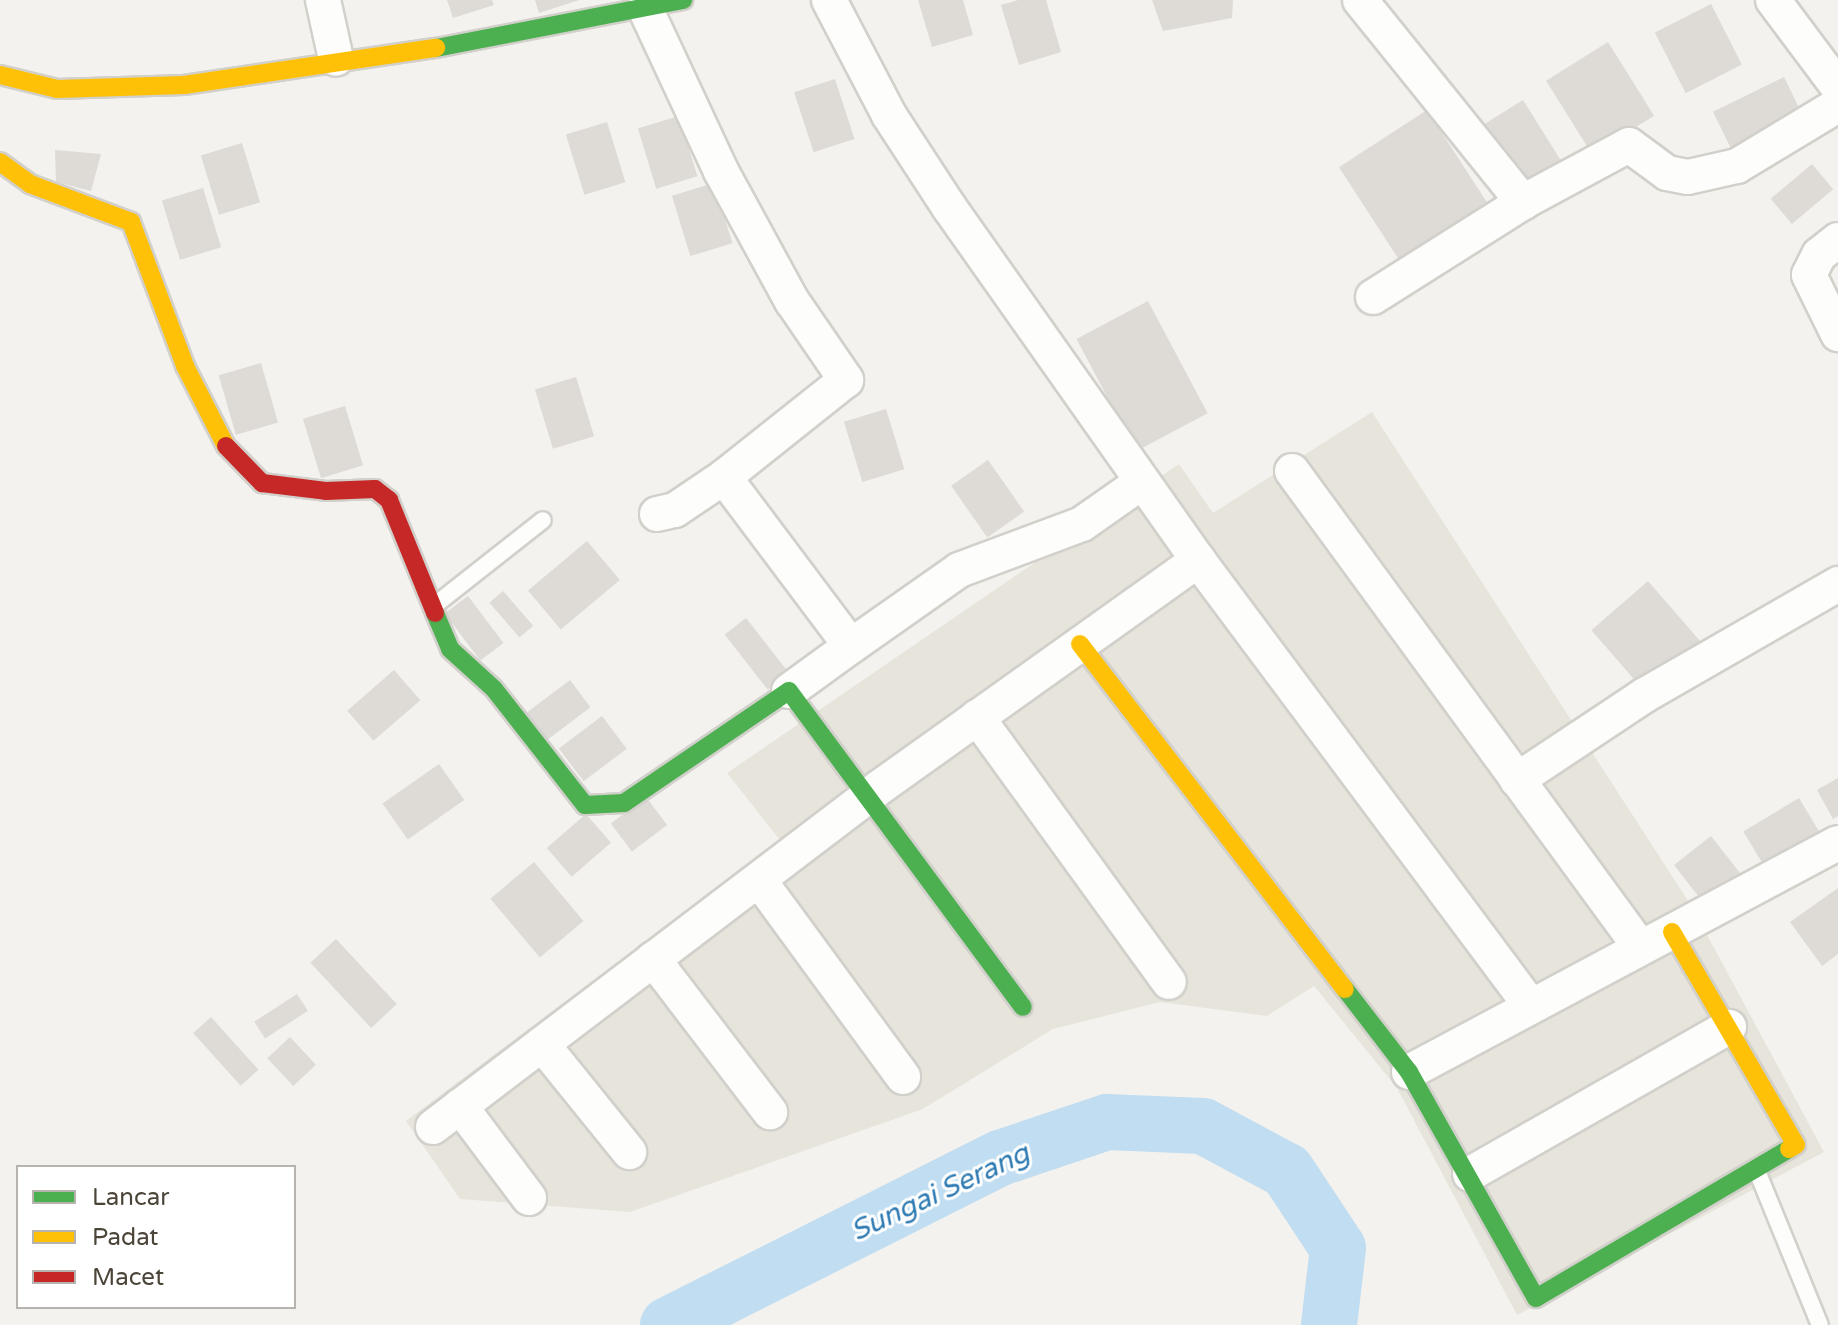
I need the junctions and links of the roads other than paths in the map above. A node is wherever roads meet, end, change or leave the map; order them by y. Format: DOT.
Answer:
graph roads {
  1 [pos="323,0"];
  2 [pos="683,0"];
  3 [pos="829,0"];
  4 [pos="1360,0"];
  5 [pos="1773,0"];
  6 [pos="645,8"];
  7 [pos="336,59"];
  8 [pos="0,75"];
  9 [pos="1838,87"];
  10 [pos="1838,105"];
  11 [pos="0,162"];
  12 [pos="1523,202"];
  13 [pos="1838,240"];
  14 [pos="1373,297"];
  15 [pos="1838,334"];
  16 [pos="1292,471"];
  17 [pos="724,477"];
  18 [pos="1142,482"];
  19 [pos="657,514"];
  20 [pos="543,520"];
  21 [pos="1198,560"];
  22 [pos="1838,584"];
  23 [pos="435,605"];
  24 [pos="1080,644"];
  25 [pos="851,646"];
  26 [pos="789,691"];
  27 [pos="977,717"];
  28 [pos="1517,780"];
  29 [pos="867,797"];
  30 [pos="1838,843"];
  31 [pos="759,880"];
  32 [pos="1672,932"];
  33 [pos="1640,947"];
  34 [pos="653,959"];
  35 [pos="1169,982"];
  36 [pos="1530,1005"];
  37 [pos="1023,1007"];
  38 [pos="1729,1027"];
  39 [pos="542,1044"];
  40 [pos="1409,1072"];
  41 [pos="903,1077"];
  42 [pos="460,1106"];
  43 [pos="770,1112"];
  44 [pos="433,1127"];
  45 [pos="629,1152"];
  46 [pos="1756,1171"];
  47 [pos="1470,1174"];
  48 [pos="529,1198"];
  49 [pos="1532,1312"];
  50 [pos="1820,1325"];
  1 -- 7 [label="street"];
  2 -- 6 [label="street"];
  3 -- 18 [label="street"];
  4 -- 12 [label="street"];
  5 -- 9 [label="street"];
  6 -- 7 [label="street"];
  6 -- 17 [label="street"];
  7 -- 8 [label="street"];
  10 -- 12 [label="street"];
  11 -- 23 [label="street"];
  12 -- 14 [label="street"];
  13 -- 15 [label="street"];
  16 -- 28 [label="street"];
  17 -- 19 [label="street"];
  17 -- 25 [label="street"];
  18 -- 21 [label="street"];
  18 -- 25 [label="street"];
  20 -- 23 [label="lane"];
  21 -- 24 [label="street"];
  21 -- 36 [label="street"];
  22 -- 28 [label="street"];
  23 -- 26 [label="street"];
  24 -- 27 [label="street"];
  24 -- 40 [label="street"];
  25 -- 26 [label="street"];
  26 -- 29 [label="street"];
  27 -- 29 [label="street"];
  27 -- 35 [label="street"];
  28 -- 33 [label="street"];
  29 -- 31 [label="street"];
  29 -- 37 [label="street"];
  30 -- 32 [label="street"];
  31 -- 34 [label="street"];
  31 -- 41 [label="street"];
  32 -- 33 [label="street"];
  32 -- 38 [label="street"];
  33 -- 36 [label="street"];
  34 -- 39 [label="street"];
  34 -- 43 [label="street"];
  36 -- 40 [label="street"];
  38 -- 46 [label="street"];
  38 -- 47 [label="street"];
  39 -- 42 [label="street"];
  39 -- 45 [label="street"];
  40 -- 47 [label="street"];
  42 -- 44 [label="street"];
  42 -- 48 [label="street"];
  46 -- 49 [label="street"];
  46 -- 50 [label="lane"];
  47 -- 49 [label="street"];
}
